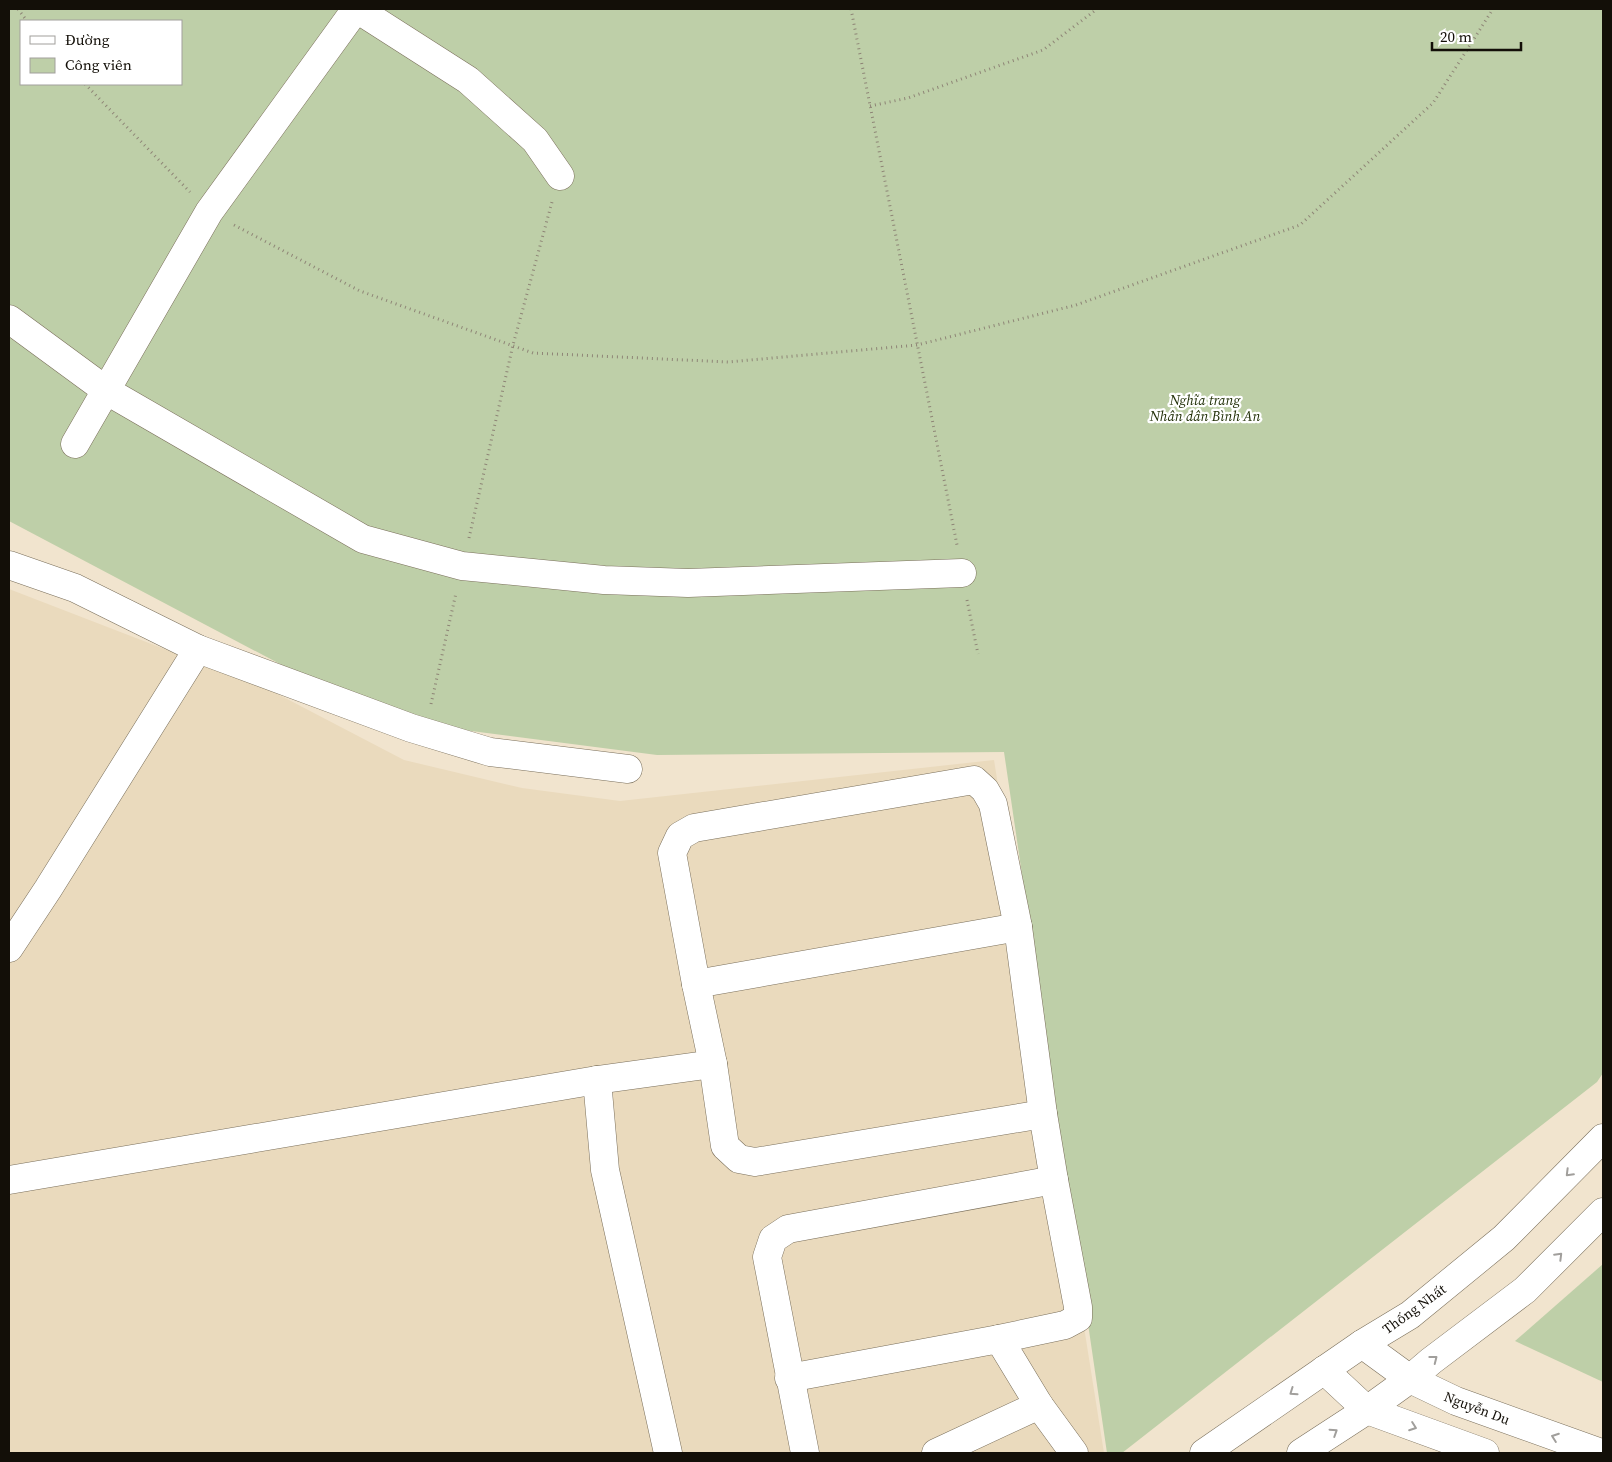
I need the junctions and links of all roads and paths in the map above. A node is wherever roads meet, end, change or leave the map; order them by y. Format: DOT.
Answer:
graph roads {
  1 [pos="18,9"];
  2 [pos="357,9"];
  3 [pos="851,9"];
  4 [pos="1097,9"];
  5 [pos="1493,9"];
  6 [pos="26,20"];
  7 [pos="86,85"];
  8 [pos="870,106"];
  9 [pos="560,176"];
  10 [pos="209,212"];
  11 [pos="9,319"];
  12 [pos="513,345"];
  13 [pos="917,346"];
  14 [pos="107,391"];
  15 [pos="75,444"];
  16 [pos="9,565"];
  17 [pos="462,566"];
  18 [pos="962,573"];
  19 [pos="198,648"];
  20 [pos="978,654"];
  21 [pos="431,705"];
  22 [pos="628,769"];
  23 [pos="1018,927"];
  24 [pos="9,948"];
  25 [pos="696,984"];
  26 [pos="713,1064"];
  27 [pos="597,1080"];
  28 [pos="1043,1114"];
  29 [pos="1603,1138"];
  30 [pos="9,1180"];
  31 [pos="1054,1180"];
  32 [pos="1603,1212"];
  33 [pos="999,1339"];
  34 [pos="1362,1344"];
  35 [pos="1324,1370"];
  36 [pos="789,1378"];
  37 [pos="1410,1379"];
  38 [pos="1039,1405"];
  39 [pos="1367,1410"];
  40 [pos="668,1453"];
  41 [pos="805,1453"];
  42 [pos="936,1453"];
  43 [pos="1074,1453"];
  44 [pos="1204,1453"];
  45 [pos="1301,1453"];
  46 [pos="1485,1453"];
  47 [pos="1601,1453"];
  1 -- 6 [label="path"];
  2 -- 9 [label="street"];
  2 -- 10 [label="street"];
  3 -- 8 [label="path"];
  4 -- 8 [label="path"];
  5 -- 13 [label="path"];
  7 -- 10 [label="path"];
  8 -- 13 [label="path"];
  9 -- 12 [label="path"];
  10 -- 12 [label="path"];
  10 -- 14 [label="street"];
  11 -- 14 [label="street"];
  12 -- 13 [label="path"];
  12 -- 17 [label="path"];
  13 -- 18 [label="path"];
  14 -- 15 [label="street"];
  14 -- 17 [label="street"];
  16 -- 19 [label="street"];
  17 -- 18 [label="street"];
  17 -- 21 [label="path"];
  18 -- 20 [label="path"];
  19 -- 22 [label="street"];
  19 -- 24 [label="street"];
  23 -- 25 [label="street"];
  23 -- 25 [label="street"];
  23 -- 28 [label="street"];
  25 -- 26 [label="street"];
  26 -- 27 [label="street"];
  26 -- 28 [label="street"];
  27 -- 30 [label="street"];
  27 -- 40 [label="street"];
  28 -- 31 [label="street"];
  29 -- 34 [label="street, Thống Nhất, one-way"];
  31 -- 33 [label="street"];
  31 -- 36 [label="street"];
  37 -- 32 [label="street, one-way"];
  33 -- 36 [label="street"];
  33 -- 38 [label="street"];
  34 -- 35 [label="street, Thống Nhất"];
  34 -- 37 [label="street, Nguyễn Du"];
  35 -- 39 [label="street"];
  35 -- 44 [label="street, Thống Nhất, one-way"];
  36 -- 41 [label="street"];
  37 -- 39 [label="street"];
  47 -- 37 [label="street, Nguyễn Du, one-way"];
  38 -- 42 [label="street"];
  38 -- 43 [label="street"];
  45 -- 39 [label="street, one-way"];
  39 -- 46 [label="street, one-way"];
}
